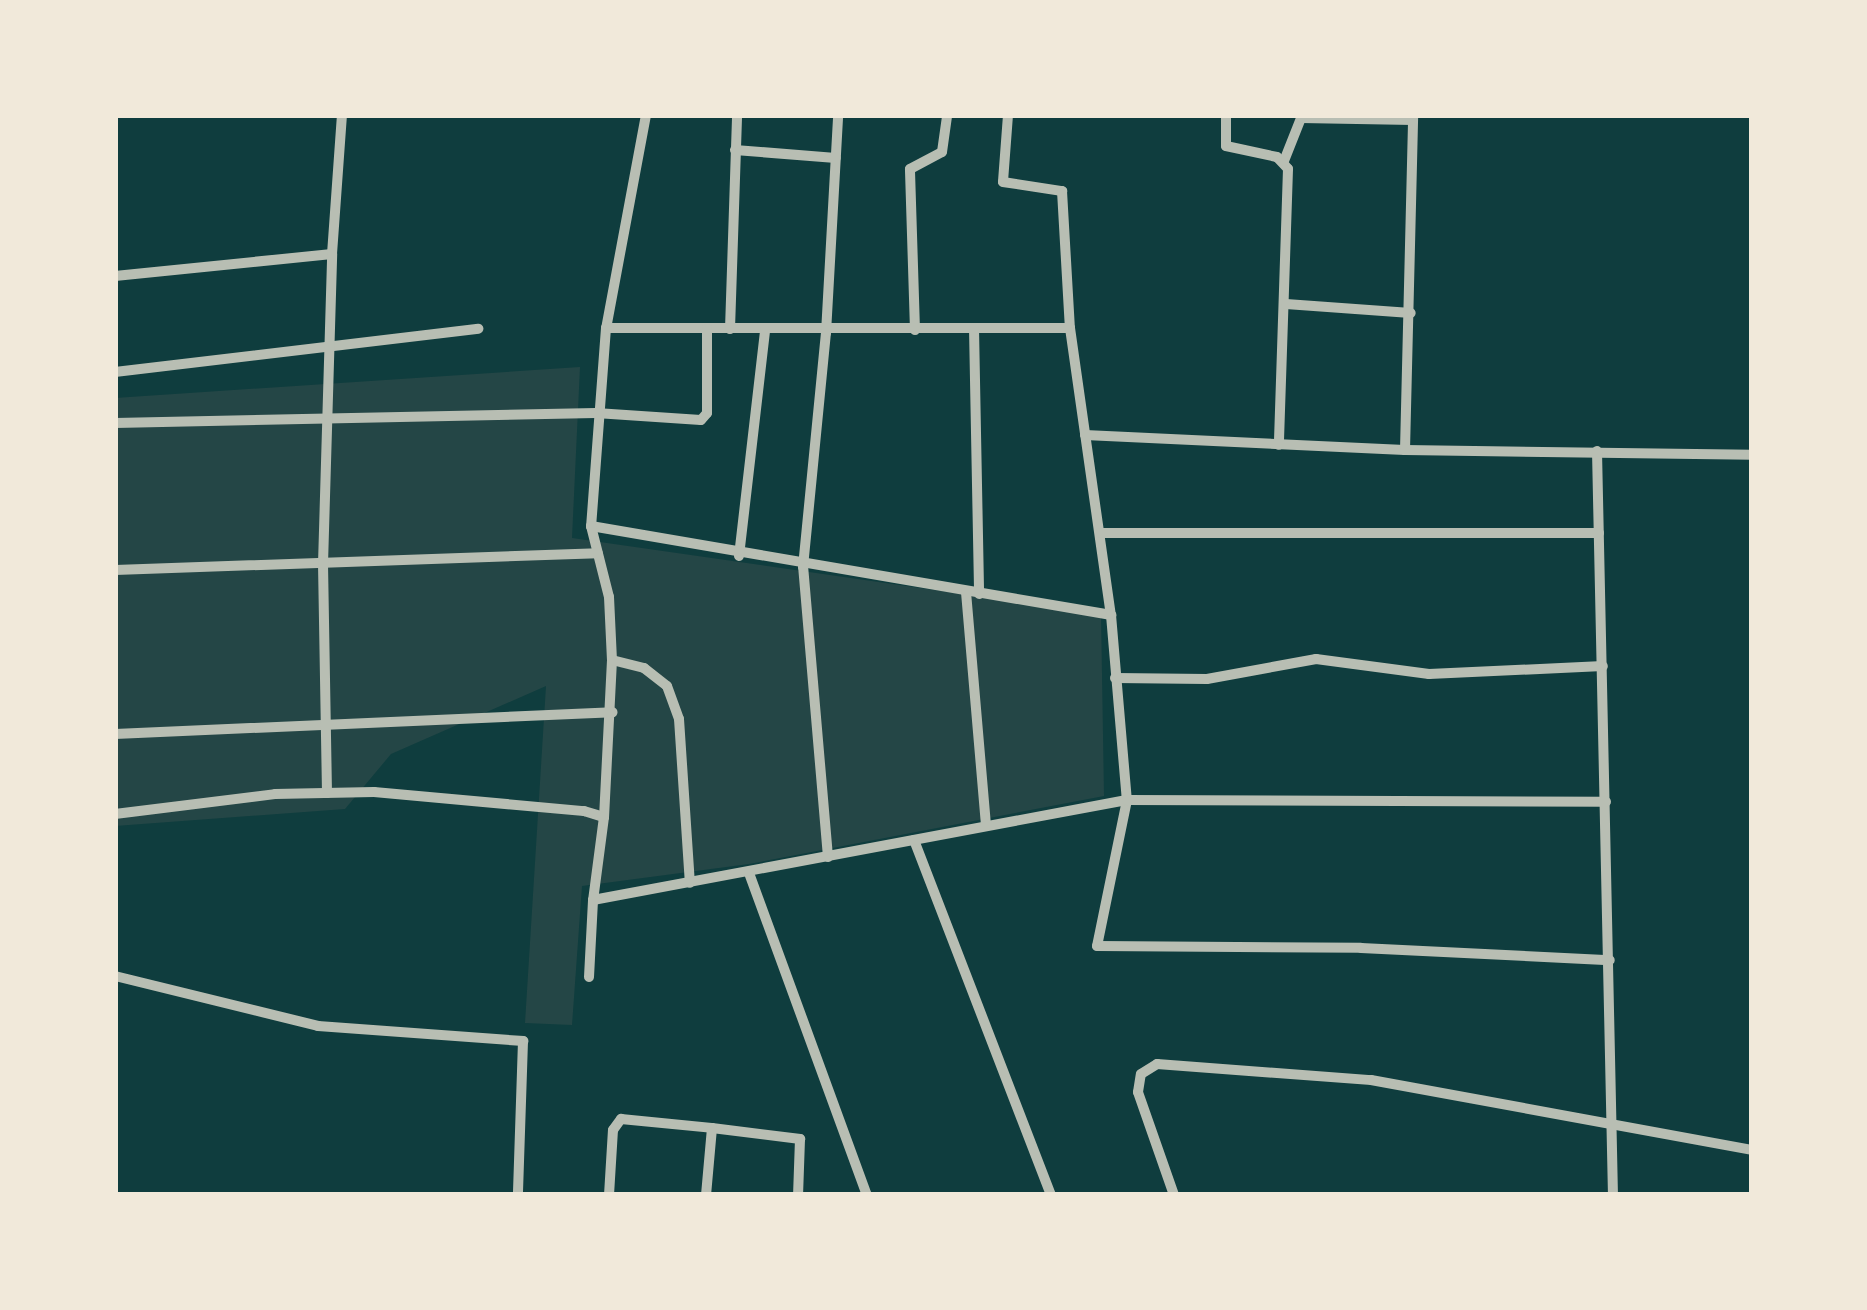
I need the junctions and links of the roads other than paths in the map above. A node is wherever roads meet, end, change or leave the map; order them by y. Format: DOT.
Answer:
graph roads {
  1 [pos="342,115"];
  2 [pos="646,115"];
  3 [pos="737,115"];
  4 [pos="838,115"];
  5 [pos="947,115"];
  6 [pos="1008,115"];
  7 [pos="1226,115"];
  8 [pos="1413,118"];
  9 [pos="735,150"];
  10 [pos="836,158"];
  11 [pos="1284,161"];
  12 [pos="332,254"];
  13 [pos="115,276"];
  14 [pos="1286,304"];
  15 [pos="1411,312"];
  16 [pos="606,328"];
  17 [pos="974,328"];
  18 [pos="1070,328"];
  19 [pos="478,329"];
  20 [pos="708,329"];
  21 [pos="730,329"];
  22 [pos="764,330"];
  23 [pos="915,330"];
  24 [pos="826,332"];
  25 [pos="332,346"];
  26 [pos="115,372"];
  27 [pos="596,413"];
  28 [pos="325,416"];
  29 [pos="115,423"];
  30 [pos="1085,435"];
  31 [pos="1278,444"];
  32 [pos="1404,450"];
  33 [pos="1597,450"];
  34 [pos="1752,455"];
  35 [pos="591,526"];
  36 [pos="1101,533"];
  37 [pos="1600,533"];
  38 [pos="598,553"];
  39 [pos="740,556"];
  40 [pos="323,564"];
  41 [pos="803,567"];
  42 [pos="115,570"];
  43 [pos="966,592"];
  44 [pos="979,594"];
  45 [pos="1110,615"];
  46 [pos="612,660"];
  47 [pos="1603,666"];
  48 [pos="1115,678"];
  49 [pos="613,712"];
  50 [pos="328,721"];
  51 [pos="115,734"];
  52 [pos="327,794"];
  53 [pos="1128,800"];
  54 [pos="1606,802"];
  55 [pos="115,814"];
  56 [pos="604,816"];
  57 [pos="986,825"];
  58 [pos="914,840"];
  59 [pos="828,857"];
  60 [pos="750,873"];
  61 [pos="690,883"];
  62 [pos="592,900"];
  63 [pos="1610,960"];
  64 [pos="115,976"];
  65 [pos="589,976"];
  66 [pos="1616,1125"];
  67 [pos="712,1128"];
  68 [pos="1752,1150"];
  69 [pos="518,1195"];
  70 [pos="610,1195"];
  71 [pos="706,1195"];
  72 [pos="798,1195"];
  73 [pos="867,1195"];
  74 [pos="1051,1195"];
  75 [pos="1174,1195"];
  76 [pos="1614,1195"];
  1 -- 12 [label="street"];
  2 -- 16 [label="street"];
  3 -- 9 [label="street"];
  4 -- 10 [label="street"];
  5 -- 23 [label="street"];
  6 -- 18 [label="street"];
  7 -- 11 [label="street"];
  8 -- 11 [label="street"];
  8 -- 15 [label="street"];
  9 -- 10 [label="street"];
  9 -- 21 [label="street"];
  10 -- 24 [label="street"];
  11 -- 14 [label="street"];
  12 -- 13 [label="street"];
  12 -- 25 [label="street"];
  14 -- 15 [label="street"];
  14 -- 31 [label="street"];
  15 -- 32 [label="street"];
  16 -- 20 [label="street"];
  16 -- 27 [label="street"];
  17 -- 18 [label="street"];
  17 -- 23 [label="street"];
  17 -- 44 [label="street"];
  18 -- 30 [label="street"];
  19 -- 25 [label="street"];
  20 -- 21 [label="street"];
  20 -- 27 [label="street"];
  21 -- 22 [label="street"];
  22 -- 24 [label="street"];
  22 -- 39 [label="street"];
  23 -- 24 [label="street"];
  24 -- 41 [label="street"];
  25 -- 26 [label="street"];
  25 -- 28 [label="street"];
  27 -- 28 [label="street"];
  27 -- 35 [label="street"];
  28 -- 29 [label="street"];
  28 -- 40 [label="street"];
  30 -- 31 [label="street"];
  30 -- 36 [label="street"];
  31 -- 32 [label="street"];
  32 -- 33 [label="street"];
  33 -- 34 [label="street"];
  33 -- 37 [label="street"];
  35 -- 38 [label="street"];
  35 -- 39 [label="street"];
  36 -- 37 [label="street"];
  36 -- 45 [label="street"];
  37 -- 47 [label="street"];
  38 -- 40 [label="street"];
  38 -- 46 [label="street"];
  39 -- 41 [label="street"];
  40 -- 42 [label="street"];
  40 -- 50 [label="street"];
  41 -- 43 [label="street"];
  41 -- 59 [label="street"];
  43 -- 44 [label="street"];
  43 -- 57 [label="street"];
  44 -- 45 [label="street"];
  45 -- 48 [label="street"];
  46 -- 49 [label="street"];
  46 -- 61 [label="street"];
  47 -- 48 [label="street"];
  47 -- 54 [label="street"];
  48 -- 53 [label="street"];
  49 -- 50 [label="street"];
  49 -- 56 [label="street"];
  50 -- 51 [label="street"];
  50 -- 52 [label="street"];
  52 -- 55 [label="street"];
  52 -- 56 [label="street"];
  53 -- 54 [label="street"];
  53 -- 57 [label="street"];
  53 -- 63 [label="street"];
  54 -- 63 [label="street"];
  56 -- 62 [label="street"];
  57 -- 58 [label="street"];
  58 -- 59 [label="street"];
  58 -- 74 [label="street"];
  59 -- 60 [label="street"];
  60 -- 61 [label="street"];
  60 -- 73 [label="street"];
  61 -- 62 [label="street"];
  62 -- 65 [label="street"];
  63 -- 66 [label="street"];
  64 -- 69 [label="street"];
  66 -- 68 [label="street"];
  66 -- 75 [label="street"];
  66 -- 76 [label="street"];
  67 -- 70 [label="street"];
  67 -- 71 [label="street"];
  67 -- 72 [label="street"];
}
